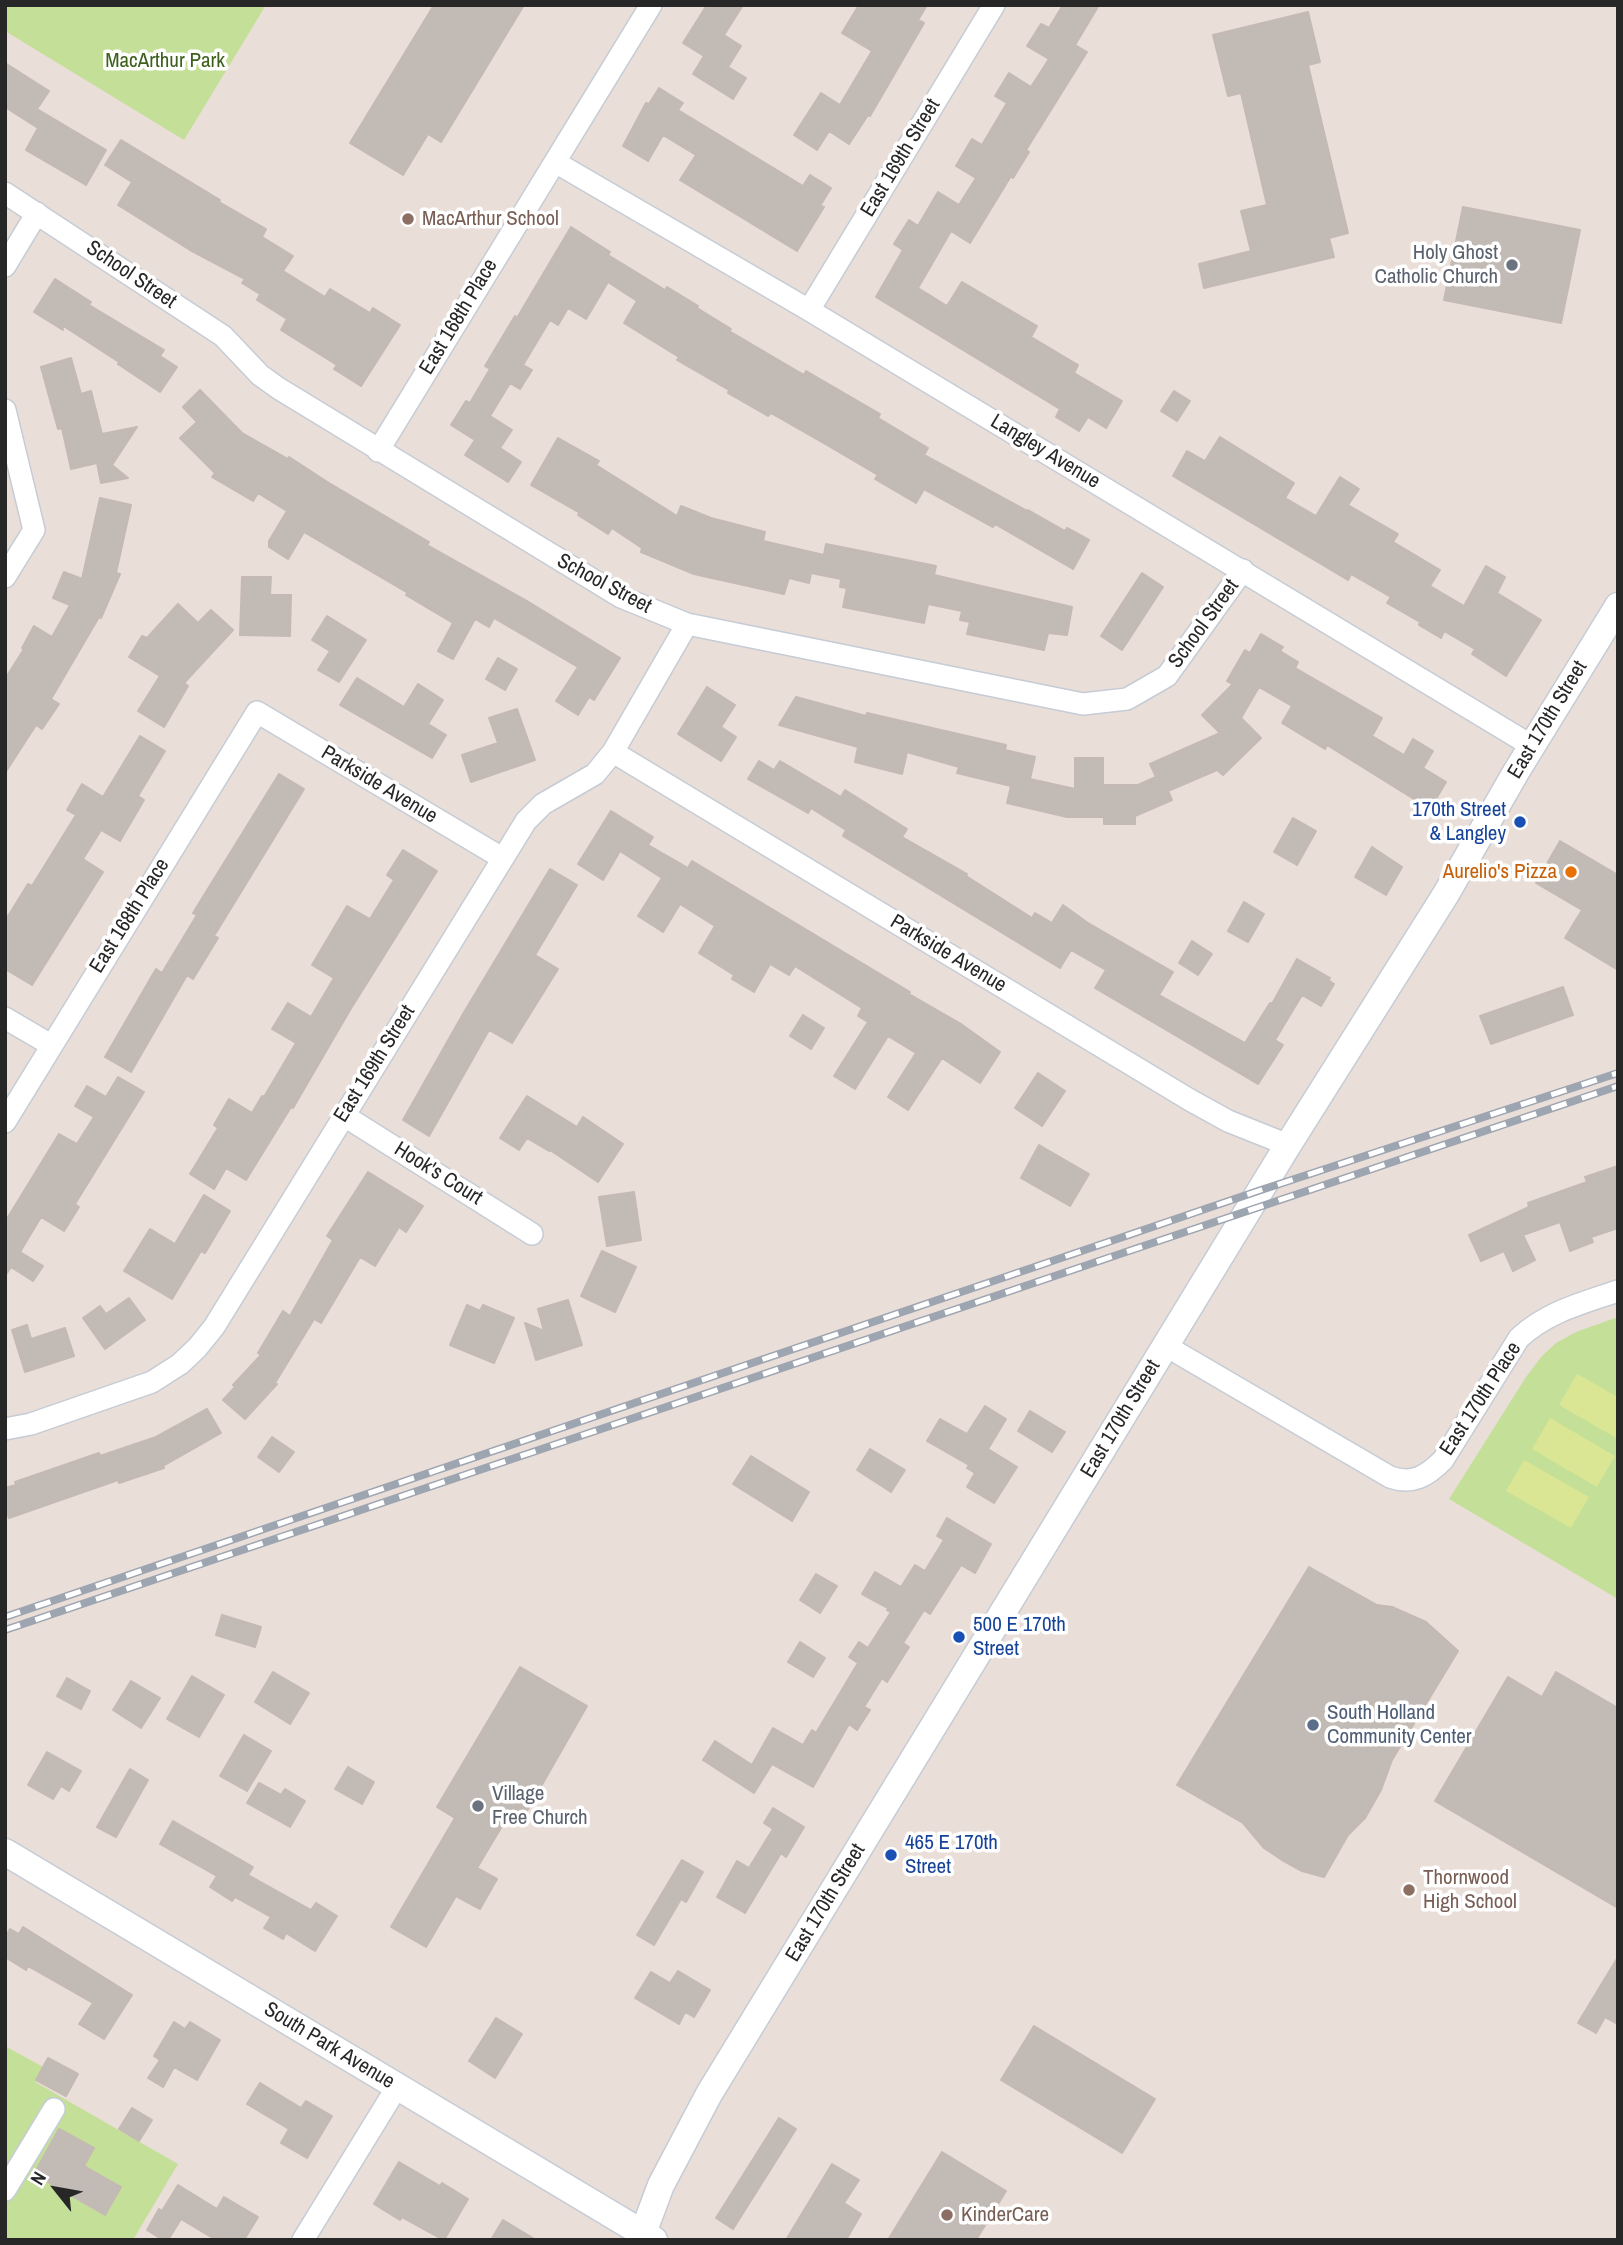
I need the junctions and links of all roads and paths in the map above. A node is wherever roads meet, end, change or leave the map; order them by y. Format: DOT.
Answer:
graph roads {
  1 [pos="651,5"];
  2 [pos="994,5"];
  3 [pos="555,162"];
  4 [pos="5,193"];
  5 [pos="37,213"];
  6 [pos="5,266"];
  7 [pos="808,310"];
  8 [pos="5,410"];
  9 [pos="377,451"];
  10 [pos="1243,570"];
  11 [pos="5,577"];
  12 [pos="1618,606"];
  13 [pos="687,624"];
  14 [pos="257,712"];
  15 [pos="1532,746"];
  16 [pos="613,752"];
  17 [pos="502,858"];
  18 [pos="5,1018"];
  19 [pos="51,1045"];
  20 [pos="343,1115"];
  21 [pos="5,1122"];
  22 [pos="1288,1145"];
  23 [pos="532,1234"];
  24 [pos="1618,1291"];
  25 [pos="1166,1346"];
  26 [pos="5,1429"];
  27 [pos="5,1852"];
  28 [pos="397,2087"];
  29 [pos="54,2109"];
  30 [pos="5,2190"];
  31 [pos="645,2237"];
  32 [pos="303,2240"];
  1 -- 3 [label="street, East 168th Place"];
  2 -- 7 [label="street, East 169th Street"];
  3 -- 7 [label="street, Langley Avenue"];
  3 -- 9 [label="street, East 168th Place"];
  4 -- 5 [label="street, School Street"];
  5 -- 6 [label="street"];
  5 -- 9 [label="street, School Street"];
  7 -- 10 [label="street, Langley Avenue"];
  8 -- 11 [label="street"];
  9 -- 13 [label="street, School Street"];
  10 -- 13 [label="street, School Street"];
  10 -- 15 [label="street, Langley Avenue"];
  12 -- 15 [label="street, East 170th Street"];
  13 -- 16 [label="street, East 169th Street"];
  14 -- 17 [label="street, Parkside Avenue"];
  14 -- 19 [label="street, East 168th Place"];
  15 -- 22 [label="street, East 170th Street"];
  16 -- 17 [label="street, East 169th Street"];
  16 -- 22 [label="street, Parkside Avenue"];
  17 -- 20 [label="street, East 169th Street"];
  18 -- 19 [label="street"];
  19 -- 21 [label="street, East 168th Place"];
  20 -- 23 [label="street, Hook's Court"];
  20 -- 26 [label="street, East 169th Street"];
  22 -- 25 [label="street, East 170th Street"];
  24 -- 25 [label="street, East 170th Place"];
  25 -- 31 [label="street, East 170th Street"];
  27 -- 28 [label="street, South Park Avenue"];
  28 -- 31 [label="street, South Park Avenue"];
  28 -- 32 [label="street"];
  29 -- 30 [label="street"];
}
